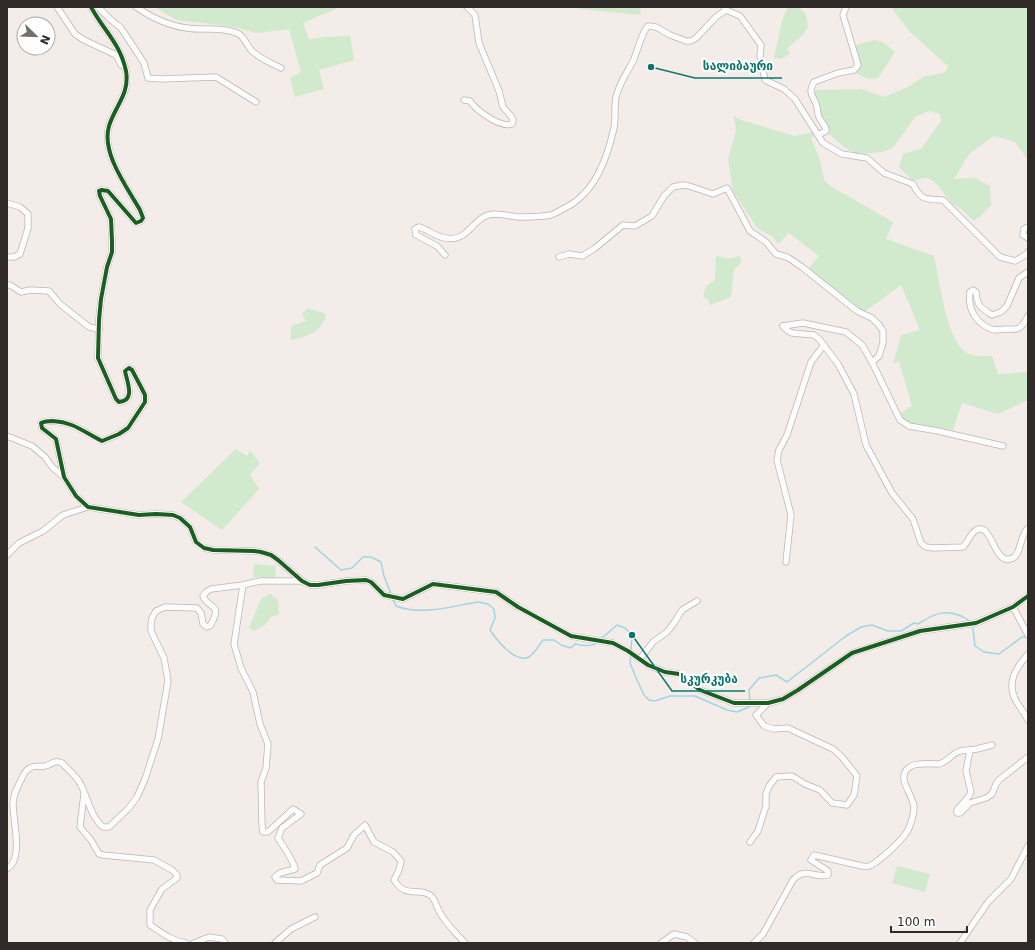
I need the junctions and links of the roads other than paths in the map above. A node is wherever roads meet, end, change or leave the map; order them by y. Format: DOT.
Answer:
graph roads {
  1 [pos="56,7"];
  2 [pos="91,7"];
  3 [pos="98,7"];
  4 [pos="136,7"];
  5 [pos="467,7"];
  6 [pos="846,7"];
  7 [pos="725,9"];
  8 [pos="281,68"];
  9 [pos="126,72"];
  10 [pos="464,100"];
  11 [pos="256,102"];
  12 [pos="818,135"];
  13 [pos="7,203"];
  14 [pos="1028,227"];
  15 [pos="1028,238"];
  16 [pos="1028,252"];
  17 [pos="445,255"];
  18 [pos="7,256"];
  19 [pos="559,257"];
  20 [pos="1028,272"];
  21 [pos="7,285"];
  22 [pos="1028,316"];
  23 [pos="99,329"];
  24 [pos="824,345"];
  25 [pos="872,362"];
  26 [pos="7,436"];
  27 [pos="1003,446"];
  28 [pos="64,477"];
  29 [pos="88,507"];
  30 [pos="1028,528"];
  31 [pos="7,555"];
  32 [pos="786,562"];
  33 [pos="302,581"];
  34 [pos="243,585"];
  35 [pos="1028,596"];
  36 [pos="697,601"];
  37 [pos="1013,607"];
  38 [pos="1028,634"];
  39 [pos="1028,654"];
  40 [pos="640,659"];
  41 [pos="768,703"];
  42 [pos="1028,720"];
  43 [pos="992,745"];
  44 [pos="970,750"];
  45 [pos="1028,757"];
  46 [pos="84,794"];
  47 [pos="750,842"];
  48 [pos="1028,846"];
  49 [pos="7,869"];
  50 [pos="315,917"];
  51 [pos="186,943"];
  52 [pos="194,943"];
  53 [pos="225,943"];
  54 [pos="275,943"];
  55 [pos="465,943"];
  56 [pos="661,943"];
  57 [pos="695,943"];
  58 [pos="754,943"];
  59 [pos="960,943"];
  1 -- 9 [label="street"];
  2 -- 9 [label="street"];
  3 -- 11 [label="street"];
  4 -- 8 [label="street"];
  5 -- 10 [label="street"];
  6 -- 12 [label="street"];
  7 -- 12 [label="street"];
  7 -- 17 [label="street"];
  9 -- 23 [label="street"];
  12 -- 16 [label="street"];
  13 -- 18 [label="street"];
  14 -- 15 [label="street"];
  19 -- 25 [label="street"];
  20 -- 22 [label="street"];
  21 -- 23 [label="street"];
  23 -- 28 [label="street"];
  24 -- 25 [label="street"];
  24 -- 30 [label="street"];
  24 -- 32 [label="street"];
  25 -- 27 [label="street"];
  26 -- 28 [label="street"];
  28 -- 29 [label="street"];
  29 -- 31 [label="street"];
  29 -- 33 [label="street"];
  33 -- 34 [label="street"];
  33 -- 40 [label="street"];
  34 -- 46 [label="street"];
  34 -- 55 [label="street"];
  35 -- 37 [label="street"];
  36 -- 40 [label="street"];
  37 -- 38 [label="street"];
  37 -- 41 [label="street"];
  39 -- 42 [label="street"];
  40 -- 41 [label="street"];
  41 -- 47 [label="street"];
  43 -- 44 [label="street"];
  44 -- 45 [label="street"];
  44 -- 58 [label="street"];
  46 -- 49 [label="street"];
  46 -- 51 [label="street"];
  48 -- 59 [label="street"];
  50 -- 54 [label="street"];
  52 -- 53 [label="street"];
  56 -- 57 [label="street"];
}
